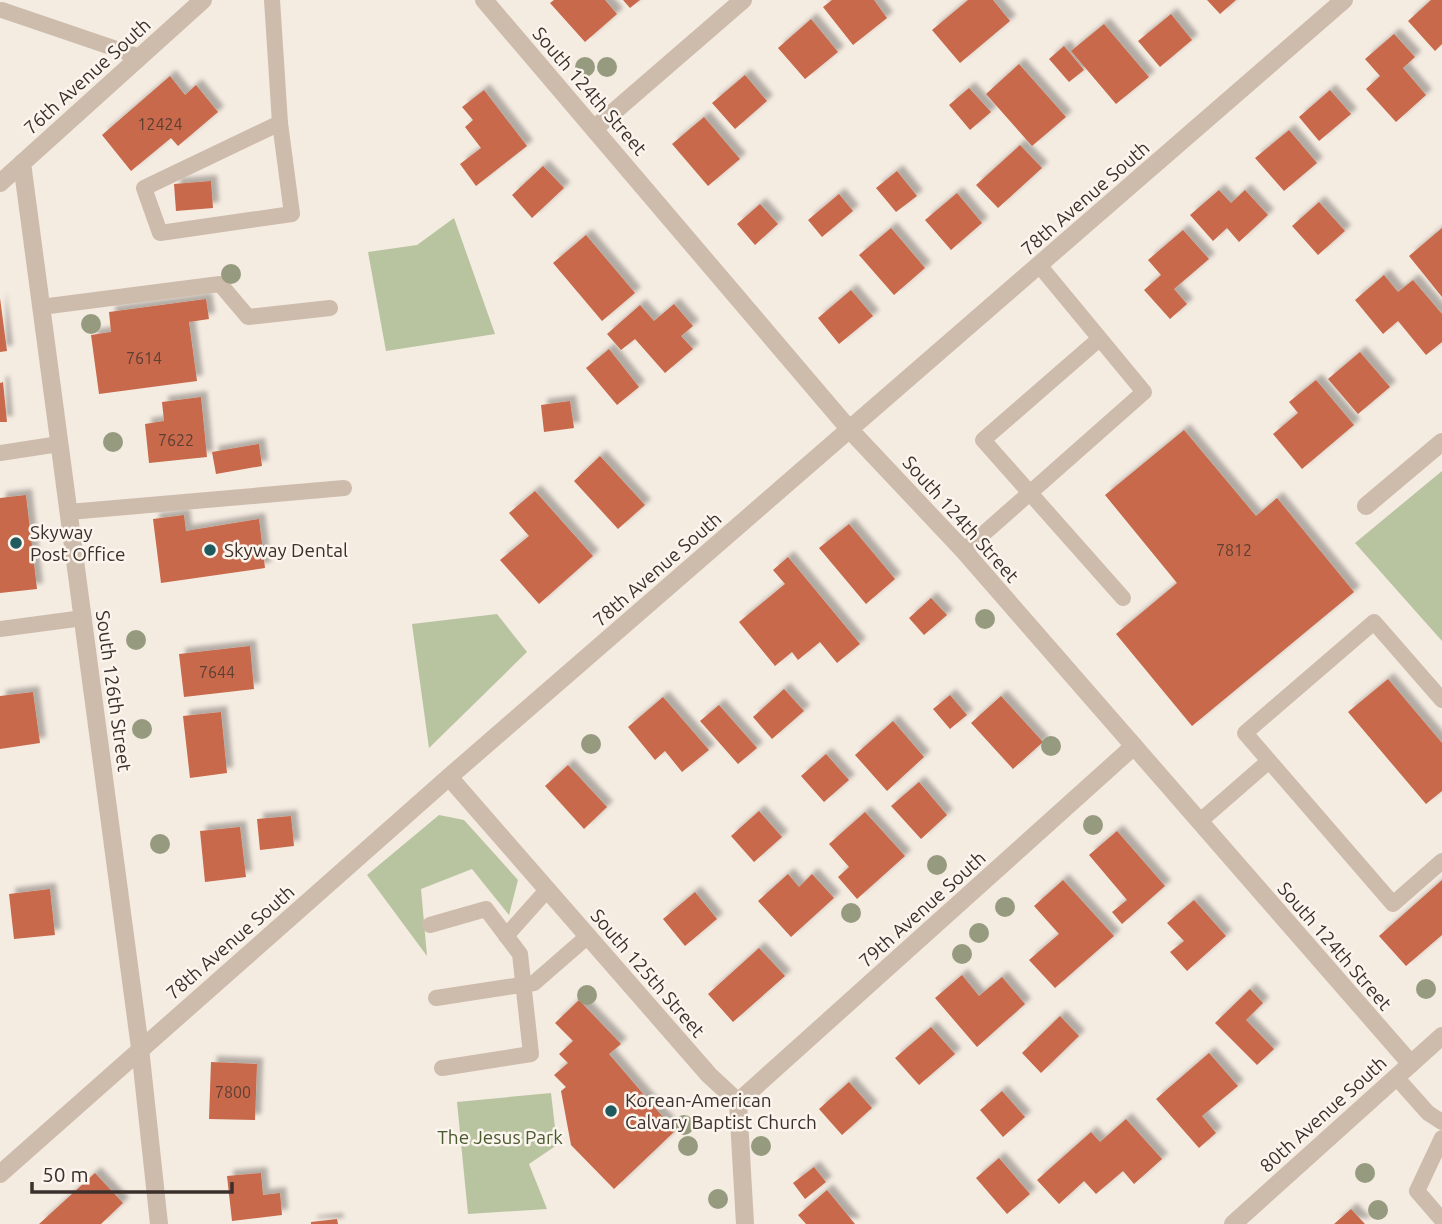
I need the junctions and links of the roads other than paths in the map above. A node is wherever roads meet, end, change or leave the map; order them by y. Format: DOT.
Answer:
graph roads {
  1 [pos="203,0"];
  2 [pos="272,0"];
  3 [pos="484,0"];
  4 [pos="743,0"];
  5 [pos="1344,0"];
  6 [pos="2,10"];
  7 [pos="140,57"];
  8 [pos="280,123"];
  9 [pos="595,128"];
  10 [pos="22,163"];
  11 [pos="2,177"];
  12 [pos="1039,265"];
  13 [pos="41,307"];
  14 [pos="330,307"];
  15 [pos="1098,340"];
  16 [pos="849,430"];
  17 [pos="1442,442"];
  18 [pos="60,444"];
  19 [pos="0,453"];
  20 [pos="344,488"];
  21 [pos="1031,493"];
  22 [pos="1366,506"];
  23 [pos="69,512"];
  24 [pos="964,551"];
  25 [pos="1123,598"];
  26 [pos="83,618"];
  27 [pos="0,629"];
  28 [pos="1442,700"];
  29 [pos="1134,746"];
  30 [pos="1269,761"];
  31 [pos="449,778"];
  32 [pos="1199,821"];
  33 [pos="1442,861"];
  34 [pos="547,890"];
  35 [pos="430,925"];
  36 [pos="506,936"];
  37 [pos="588,936"];
  38 [pos="523,986"];
  39 [pos="436,999"];
  40 [pos="1442,1036"];
  41 [pos="140,1048"];
  42 [pos="1411,1064"];
  43 [pos="442,1068"];
  44 [pos="1396,1077"];
  45 [pos="738,1102"];
  46 [pos="1442,1122"];
  47 [pos="1442,1138"];
  48 [pos="0,1174"];
  49 [pos="1442,1220"];
  50 [pos="159,1224"];
  51 [pos="745,1224"];
  52 [pos="1233,1224"];
  1 -- 7 [label="street, 76th Avenue South"];
  2 -- 8 [label="lane"];
  3 -- 9 [label="street, South 124th Street"];
  4 -- 9 [label="street"];
  5 -- 12 [label="street, 78th Avenue South"];
  6 -- 7 [label="lane"];
  7 -- 10 [label="street, 76th Avenue South"];
  8 -- 8 [label="lane"];
  9 -- 16 [label="street, South 124th Street"];
  10 -- 11 [label="street, 76th Avenue South"];
  10 -- 13 [label="street, South 126th Street"];
  12 -- 15 [label="lane"];
  12 -- 16 [label="street, 78th Avenue South"];
  13 -- 14 [label="lane"];
  13 -- 18 [label="street, South 126th Street"];
  15 -- 21 [label="lane"];
  15 -- 21 [label="lane"];
  16 -- 24 [label="street, South 124th Street"];
  16 -- 31 [label="street, 78th Avenue South"];
  17 -- 22 [label="street"];
  18 -- 19 [label="lane"];
  18 -- 23 [label="street, South 126th Street"];
  20 -- 23 [label="lane"];
  21 -- 24 [label="lane"];
  21 -- 25 [label="lane"];
  23 -- 26 [label="street, South 126th Street"];
  24 -- 29 [label="street, South 124th Street"];
  26 -- 27 [label="lane"];
  26 -- 41 [label="street, South 126th Street"];
  28 -- 30 [label="lane"];
  29 -- 32 [label="street, South 124th Street"];
  29 -- 45 [label="street, 79th Avenue South"];
  30 -- 32 [label="lane"];
  30 -- 33 [label="lane"];
  31 -- 34 [label="street, South 125th Street"];
  31 -- 41 [label="street, 78th Avenue South"];
  32 -- 42 [label="street, South 124th Street"];
  34 -- 36 [label="lane"];
  34 -- 37 [label="street, South 125th Street"];
  35 -- 36 [label="lane"];
  36 -- 38 [label="lane"];
  37 -- 38 [label="lane"];
  37 -- 45 [label="street, South 125th Street"];
  38 -- 39 [label="lane"];
  38 -- 43 [label="lane"];
  40 -- 42 [label="street, 80th Avenue South"];
  41 -- 48 [label="street, 78th Avenue South"];
  41 -- 50 [label="street, South 126th Street"];
  42 -- 44 [label="street, 80th Avenue South"];
  44 -- 46 [label="lane"];
  44 -- 52 [label="street, 80th Avenue South"];
  45 -- 51 [label="street"];
  47 -- 49 [label="lane"];
}
